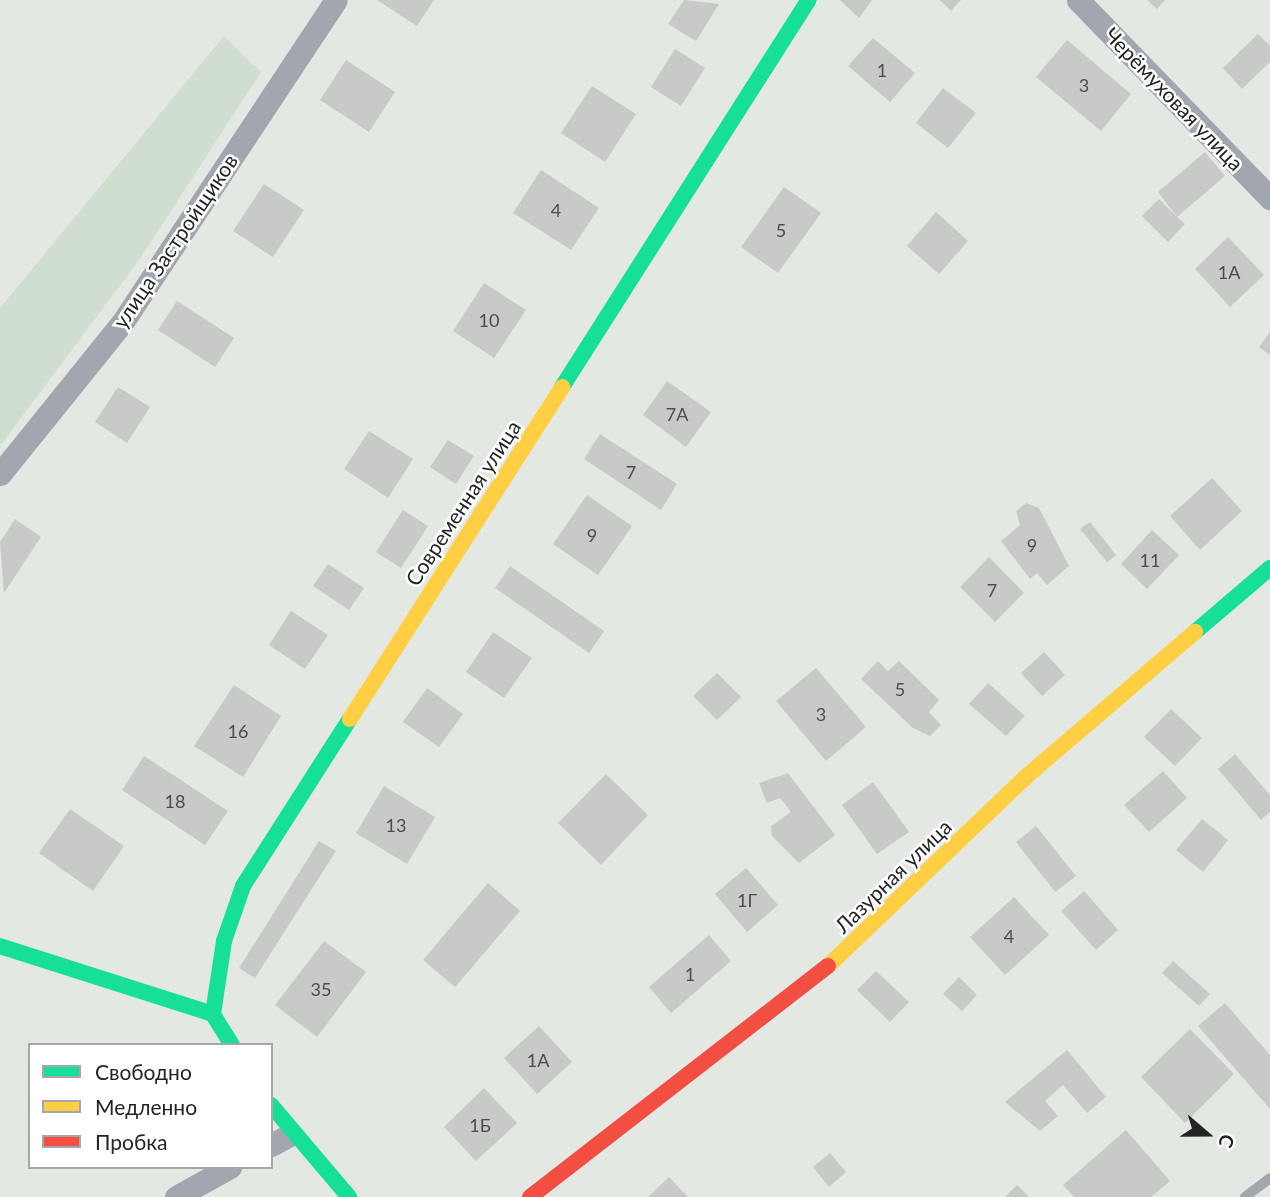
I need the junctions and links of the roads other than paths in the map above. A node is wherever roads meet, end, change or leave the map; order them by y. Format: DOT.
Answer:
graph roads {
  1 [pos="336,0"];
  2 [pos="808,0"];
  3 [pos="1078,0"];
  4 [pos="1270,198"];
  5 [pos="0,474"];
  6 [pos="1270,568"];
  7 [pos="0,946"];
  8 [pos="213,1014"];
  9 [pos="231,1043"];
  10 [pos="273,1112"];
  11 [pos="281,1140"];
  12 [pos="226,1169"];
  13 [pos="1270,1178"];
  14 [pos="176,1197"];
  15 [pos="349,1197"];
  16 [pos="530,1197"];
  17 [pos="1245,1197"];
  1 -- 5 [label="street, улица Застройщиков"];
  2 -- 8 [label="street, Современная улица"];
  3 -- 4 [label="street, Черёмуховая улица"];
  6 -- 16 [label="street, Лазурная улица"];
  7 -- 8 [label="street"];
  8 -- 9 [label="street"];
  10 -- 11 [label="street"];
  11 -- 15 [label="street"];
  12 -- 14 [label="street"];
  13 -- 17 [label="lane"];
}
